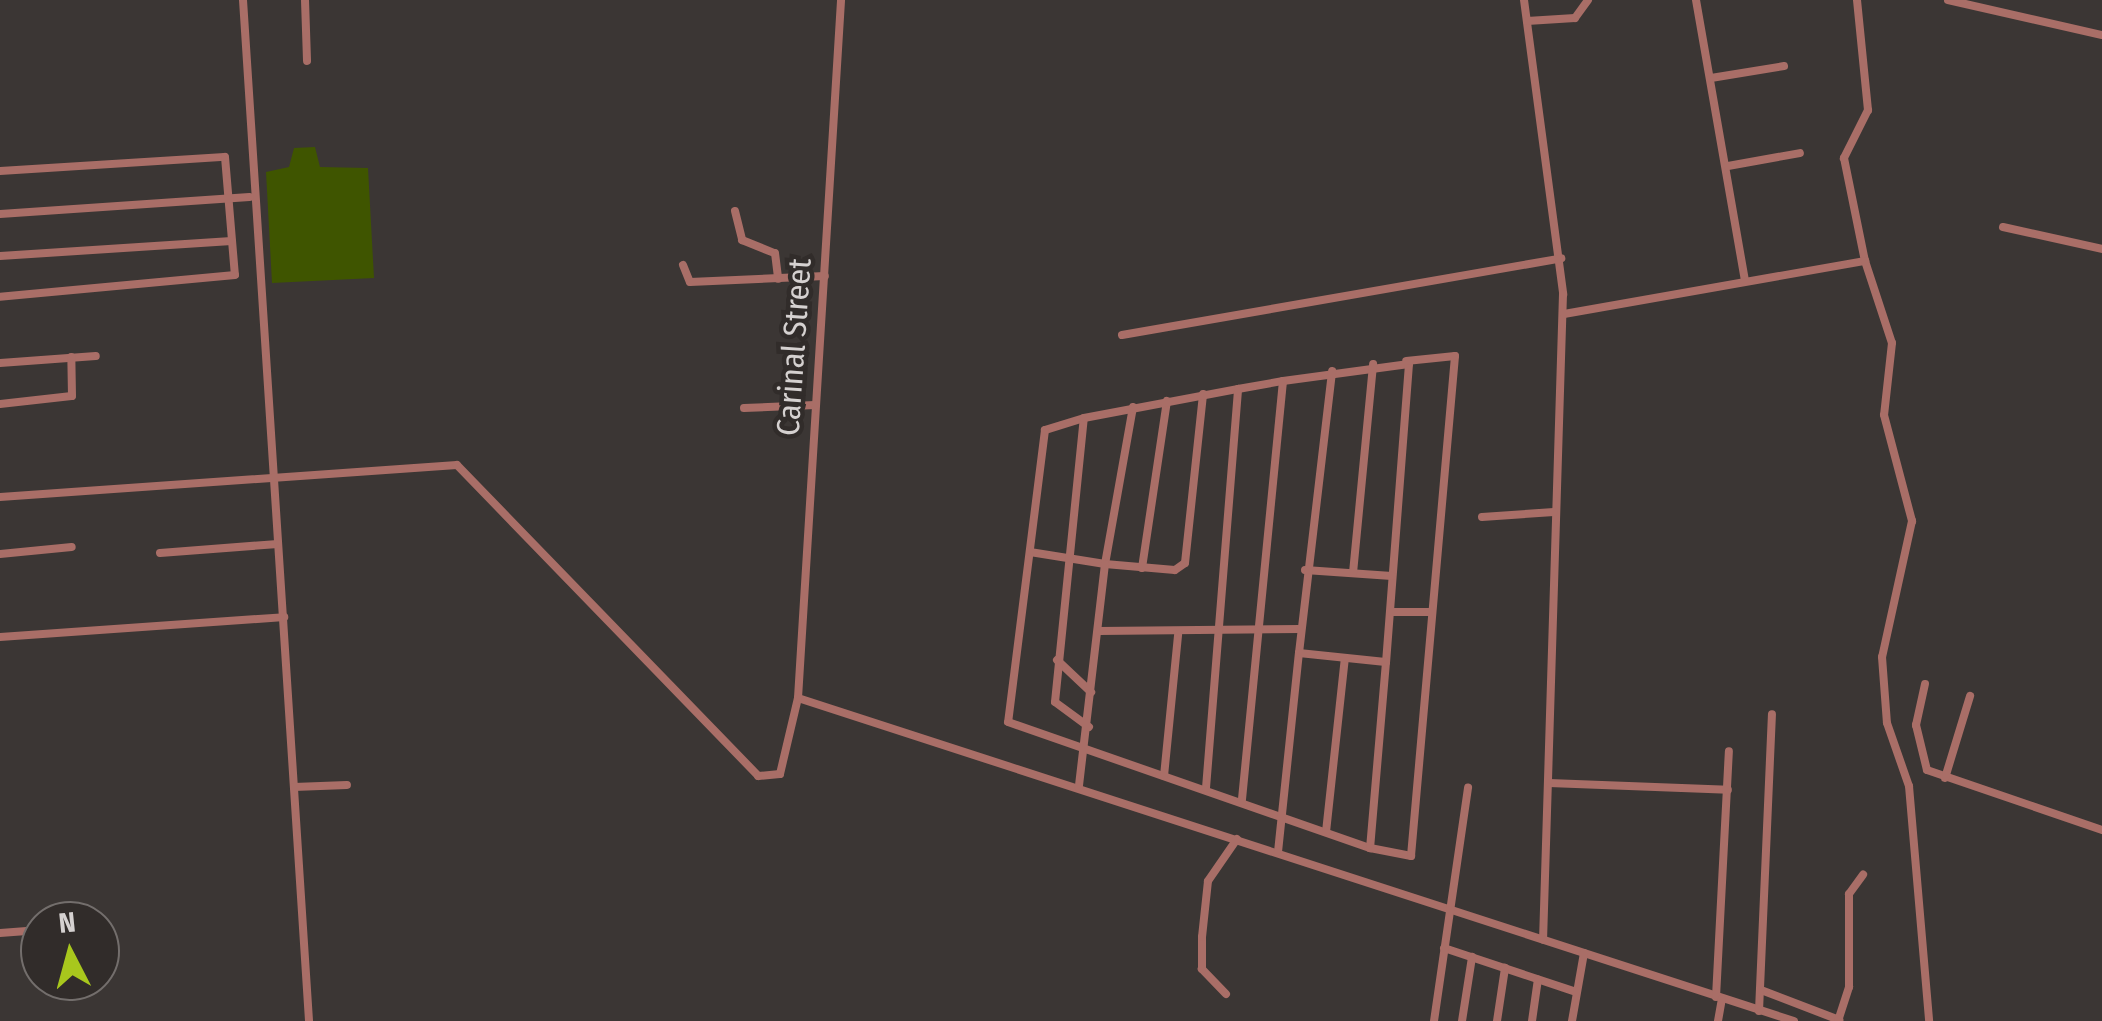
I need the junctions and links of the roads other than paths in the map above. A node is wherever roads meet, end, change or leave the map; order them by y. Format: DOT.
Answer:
graph roads {
  1 [pos="243,0"];
  2 [pos="305,0"];
  3 [pos="841,0"];
  4 [pos="1524,0"];
  5 [pos="1588,0"];
  6 [pos="1696,0"];
  7 [pos="1857,0"];
  8 [pos="1948,0"];
  9 [pos="1527,21"];
  10 [pos="2102,35"];
  11 [pos="307,61"];
  12 [pos="1784,66"];
  13 [pos="1712,78"];
  14 [pos="1800,153"];
  15 [pos="1728,166"];
  16 [pos="0,171"];
  17 [pos="248,197"];
  18 [pos="230,199"];
  19 [pos="735,211"];
  20 [pos="0,214"];
  21 [pos="2003,227"];
  22 [pos="232,241"];
  23 [pos="2102,250"];
  24 [pos="0,256"];
  25 [pos="1561,258"];
  26 [pos="1865,261"];
  27 [pos="683,265"];
  28 [pos="825,276"];
  29 [pos="778,279"];
  30 [pos="1745,280"];
  31 [pos="0,297"];
  32 [pos="1564,314"];
  33 [pos="1122,335"];
  34 [pos="96,356"];
  35 [pos="71,357"];
  36 [pos="1406,361"];
  37 [pos="0,363"];
  38 [pos="1373,364"];
  39 [pos="1332,371"];
  40 [pos="1283,381"];
  41 [pos="1238,388"];
  42 [pos="1204,394"];
  43 [pos="1167,400"];
  44 [pos="0,404"];
  45 [pos="815,405"];
  46 [pos="744,408"];
  47 [pos="1133,408"];
  48 [pos="1084,418"];
  49 [pos="274,479"];
  50 [pos="0,497"];
  51 [pos="1554,512"];
  52 [pos="1482,517"];
  53 [pos="278,544"];
  54 [pos="72,548"];
  55 [pos="1030,552"];
  56 [pos="160,553"];
  57 [pos="0,554"];
  58 [pos="1067,557"];
  59 [pos="1105,564"];
  60 [pos="1142,568"];
  61 [pos="1305,570"];
  62 [pos="1352,573"];
  63 [pos="1392,576"];
  64 [pos="1391,612"];
  65 [pos="1432,612"];
  66 [pos="284,617"];
  67 [pos="1300,630"];
  68 [pos="1099,631"];
  69 [pos="1256,632"];
  70 [pos="1178,635"];
  71 [pos="1216,636"];
  72 [pos="0,637"];
  73 [pos="1299,653"];
  74 [pos="1345,658"];
  75 [pos="1057,660"];
  76 [pos="1386,662"];
  77 [pos="1925,684"];
  78 [pos="1091,692"];
  79 [pos="1970,696"];
  80 [pos="798,698"];
  81 [pos="1772,714"];
  82 [pos="1089,727"];
  83 [pos="1729,751"];
  84 [pos="1085,754"];
  85 [pos="1164,776"];
  86 [pos="1945,778"];
  87 [pos="1549,783"];
  88 [pos="347,785"];
  89 [pos="294,787"];
  90 [pos="1080,787"];
  91 [pos="1468,787"];
  92 [pos="1206,788"];
  93 [pos="1728,790"];
  94 [pos="1242,801"];
  95 [pos="1285,818"];
  96 [pos="2102,830"];
  97 [pos="1326,832"];
  98 [pos="1237,839"];
  99 [pos="1370,848"];
  100 [pos="1278,852"];
  101 [pos="1863,875"];
  102 [pos="1451,910"];
  103 [pos="1544,940"];
  104 [pos="1444,948"];
  105 [pos="1584,953"];
  106 [pos="1472,957"];
  107 [pos="1505,968"];
  108 [pos="1538,980"];
  109 [pos="1761,990"];
  110 [pos="1576,992"];
  111 [pos="1226,994"];
  112 [pos="1719,998"];
  113 [pos="1759,1011"];
  114 [pos="1575,1020"];
  115 [pos="1838,1020"];
  116 [pos="310,1021"];
  117 [pos="1434,1021"];
  118 [pos="1462,1021"];
  119 [pos="1496,1021"];
  120 [pos="1532,1021"];
  121 [pos="1718,1021"];
  122 [pos="1794,1021"];
  123 [pos="1930,1021"];
  1 -- 49 [label="street"];
  2 -- 11 [label="street"];
  3 -- 28 [label="street, Carinal Street"];
  4 -- 9 [label="street"];
  5 -- 9 [label="street"];
  6 -- 13 [label="street"];
  7 -- 26 [label="street"];
  8 -- 10 [label="street"];
  9 -- 25 [label="street"];
  12 -- 13 [label="street"];
  13 -- 15 [label="street"];
  14 -- 15 [label="street"];
  15 -- 30 [label="street"];
  16 -- 18 [label="street"];
  17 -- 18 [label="street"];
  18 -- 20 [label="street"];
  18 -- 22 [label="street"];
  19 -- 29 [label="street"];
  21 -- 23 [label="street"];
  22 -- 24 [label="street"];
  22 -- 31 [label="street"];
  25 -- 32 [label="street"];
  25 -- 33 [label="street"];
  26 -- 30 [label="street"];
  26 -- 123 [label="street"];
  27 -- 29 [label="street"];
  28 -- 29 [label="street"];
  28 -- 45 [label="street, Carinal Street"];
  30 -- 32 [label="street"];
  32 -- 51 [label="street"];
  34 -- 35 [label="street"];
  35 -- 37 [label="street"];
  35 -- 44 [label="street"];
  36 -- 38 [label="street"];
  36 -- 63 [label="street"];
  36 -- 65 [label="street"];
  38 -- 39 [label="street"];
  38 -- 62 [label="street"];
  39 -- 40 [label="street"];
  39 -- 61 [label="street"];
  40 -- 41 [label="street"];
  40 -- 69 [label="street"];
  41 -- 42 [label="street"];
  41 -- 71 [label="street"];
  42 -- 43 [label="street"];
  42 -- 60 [label="street"];
  43 -- 47 [label="street"];
  43 -- 60 [label="street"];
  45 -- 46 [label="street"];
  45 -- 80 [label="street, Carinal Street"];
  47 -- 48 [label="street"];
  47 -- 59 [label="street"];
  48 -- 55 [label="street"];
  48 -- 58 [label="street"];
  49 -- 50 [label="street"];
  49 -- 53 [label="street"];
  49 -- 80 [label="street, Carinal Street"];
  51 -- 52 [label="street"];
  51 -- 87 [label="street"];
  53 -- 56 [label="street"];
  53 -- 66 [label="street"];
  54 -- 57 [label="street"];
  55 -- 58 [label="street"];
  55 -- 84 [label="street"];
  58 -- 59 [label="street"];
  58 -- 75 [label="street"];
  59 -- 60 [label="street"];
  59 -- 68 [label="street"];
  61 -- 62 [label="street"];
  61 -- 67 [label="street"];
  62 -- 63 [label="street"];
  63 -- 64 [label="street"];
  64 -- 65 [label="street"];
  64 -- 76 [label="street"];
  65 -- 99 [label="street"];
  66 -- 72 [label="street"];
  66 -- 89 [label="street"];
  67 -- 69 [label="street"];
  67 -- 73 [label="street"];
  68 -- 70 [label="street"];
  68 -- 78 [label="street"];
  69 -- 71 [label="street"];
  69 -- 94 [label="street"];
  70 -- 71 [label="street"];
  70 -- 85 [label="street"];
  71 -- 92 [label="street"];
  73 -- 74 [label="street"];
  73 -- 95 [label="street"];
  74 -- 76 [label="street"];
  74 -- 97 [label="street"];
  75 -- 78 [label="street"];
  75 -- 82 [label="street"];
  76 -- 99 [label="street"];
  77 -- 86 [label="street"];
  78 -- 82 [label="street"];
  79 -- 86 [label="street"];
  80 -- 90 [label="street"];
  81 -- 109 [label="street"];
  82 -- 84 [label="street"];
  83 -- 93 [label="street"];
  84 -- 85 [label="street"];
  84 -- 90 [label="street"];
  85 -- 92 [label="street"];
  86 -- 96 [label="street"];
  87 -- 93 [label="street"];
  87 -- 103 [label="street"];
  88 -- 89 [label="street"];
  89 -- 116 [label="street"];
  90 -- 98 [label="street"];
  91 -- 102 [label="street"];
  92 -- 94 [label="street"];
  93 -- 112 [label="street"];
  94 -- 95 [label="street"];
  95 -- 97 [label="street"];
  95 -- 100 [label="street"];
  97 -- 99 [label="street"];
  98 -- 100 [label="street"];
  98 -- 111 [label="street"];
  100 -- 102 [label="street"];
  101 -- 115 [label="street"];
  102 -- 103 [label="street"];
  102 -- 104 [label="street"];
  103 -- 105 [label="street"];
  104 -- 106 [label="street"];
  104 -- 117 [label="street"];
  105 -- 110 [label="street"];
  105 -- 112 [label="street"];
  106 -- 107 [label="street"];
  106 -- 118 [label="street"];
  107 -- 108 [label="street"];
  107 -- 119 [label="street"];
  108 -- 110 [label="street"];
  108 -- 120 [label="street"];
  109 -- 113 [label="street"];
  109 -- 115 [label="street"];
  110 -- 114 [label="street"];
  112 -- 113 [label="street"];
  112 -- 121 [label="street"];
  113 -- 122 [label="street"];
}
